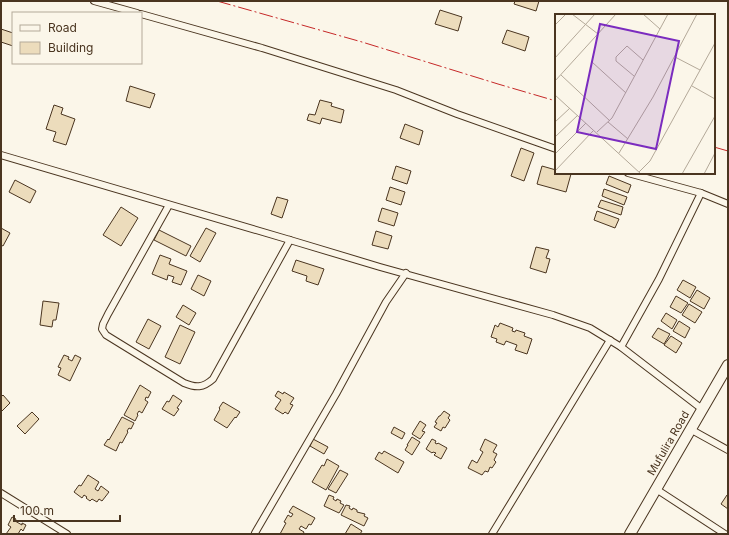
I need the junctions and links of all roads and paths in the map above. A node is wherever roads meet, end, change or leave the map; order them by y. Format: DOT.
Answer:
graph roads {
  1 [pos="94,1"];
  2 [pos="109,3"];
  3 [pos="134,12"];
  4 [pos="142,14"];
  5 [pos="555,149"];
  6 [pos="1,155"];
  7 [pos="632,174"];
  8 [pos="701,193"];
  9 [pos="728,204"];
  10 [pos="169,205"];
  11 [pos="290,240"];
  12 [pos="406,274"];
  13 [pos="610,340"];
  14 [pos="621,347"];
  15 [pos="728,365"];
  16 [pos="702,409"];
  17 [pos="690,429"];
  18 [pos="728,450"];
  19 [pos="656,489"];
  20 [pos="1,493"];
  21 [pos="255,533"];
  22 [pos="67,534"];
  23 [pos="492,534"];
  24 [pos="630,534"];
  25 [pos="725,534"];
  1 -- 2 [label="street"];
  2 -- 3 [label="street"];
  4 -- 5 [label="street"];
  6 -- 10 [label="street"];
  7 -- 8 [label="street"];
  8 -- 9 [label="street"];
  8 -- 14 [label="street"];
  10 -- 11 [label="street"];
  10 -- 11 [label="street"];
  11 -- 12 [label="street"];
  12 -- 13 [label="street"];
  12 -- 21 [label="street"];
  13 -- 14 [label="street"];
  13 -- 23 [label="street"];
  14 -- 16 [label="street"];
  15 -- 16 [label="main road, Mufulira Road"];
  16 -- 17 [label="main road, Mufulira Road"];
  17 -- 18 [label="street"];
  17 -- 19 [label="main road, Mufulira Road"];
  19 -- 24 [label="main road, Mufulira Road"];
  19 -- 25 [label="street"];
  20 -- 22 [label="street"];
}
